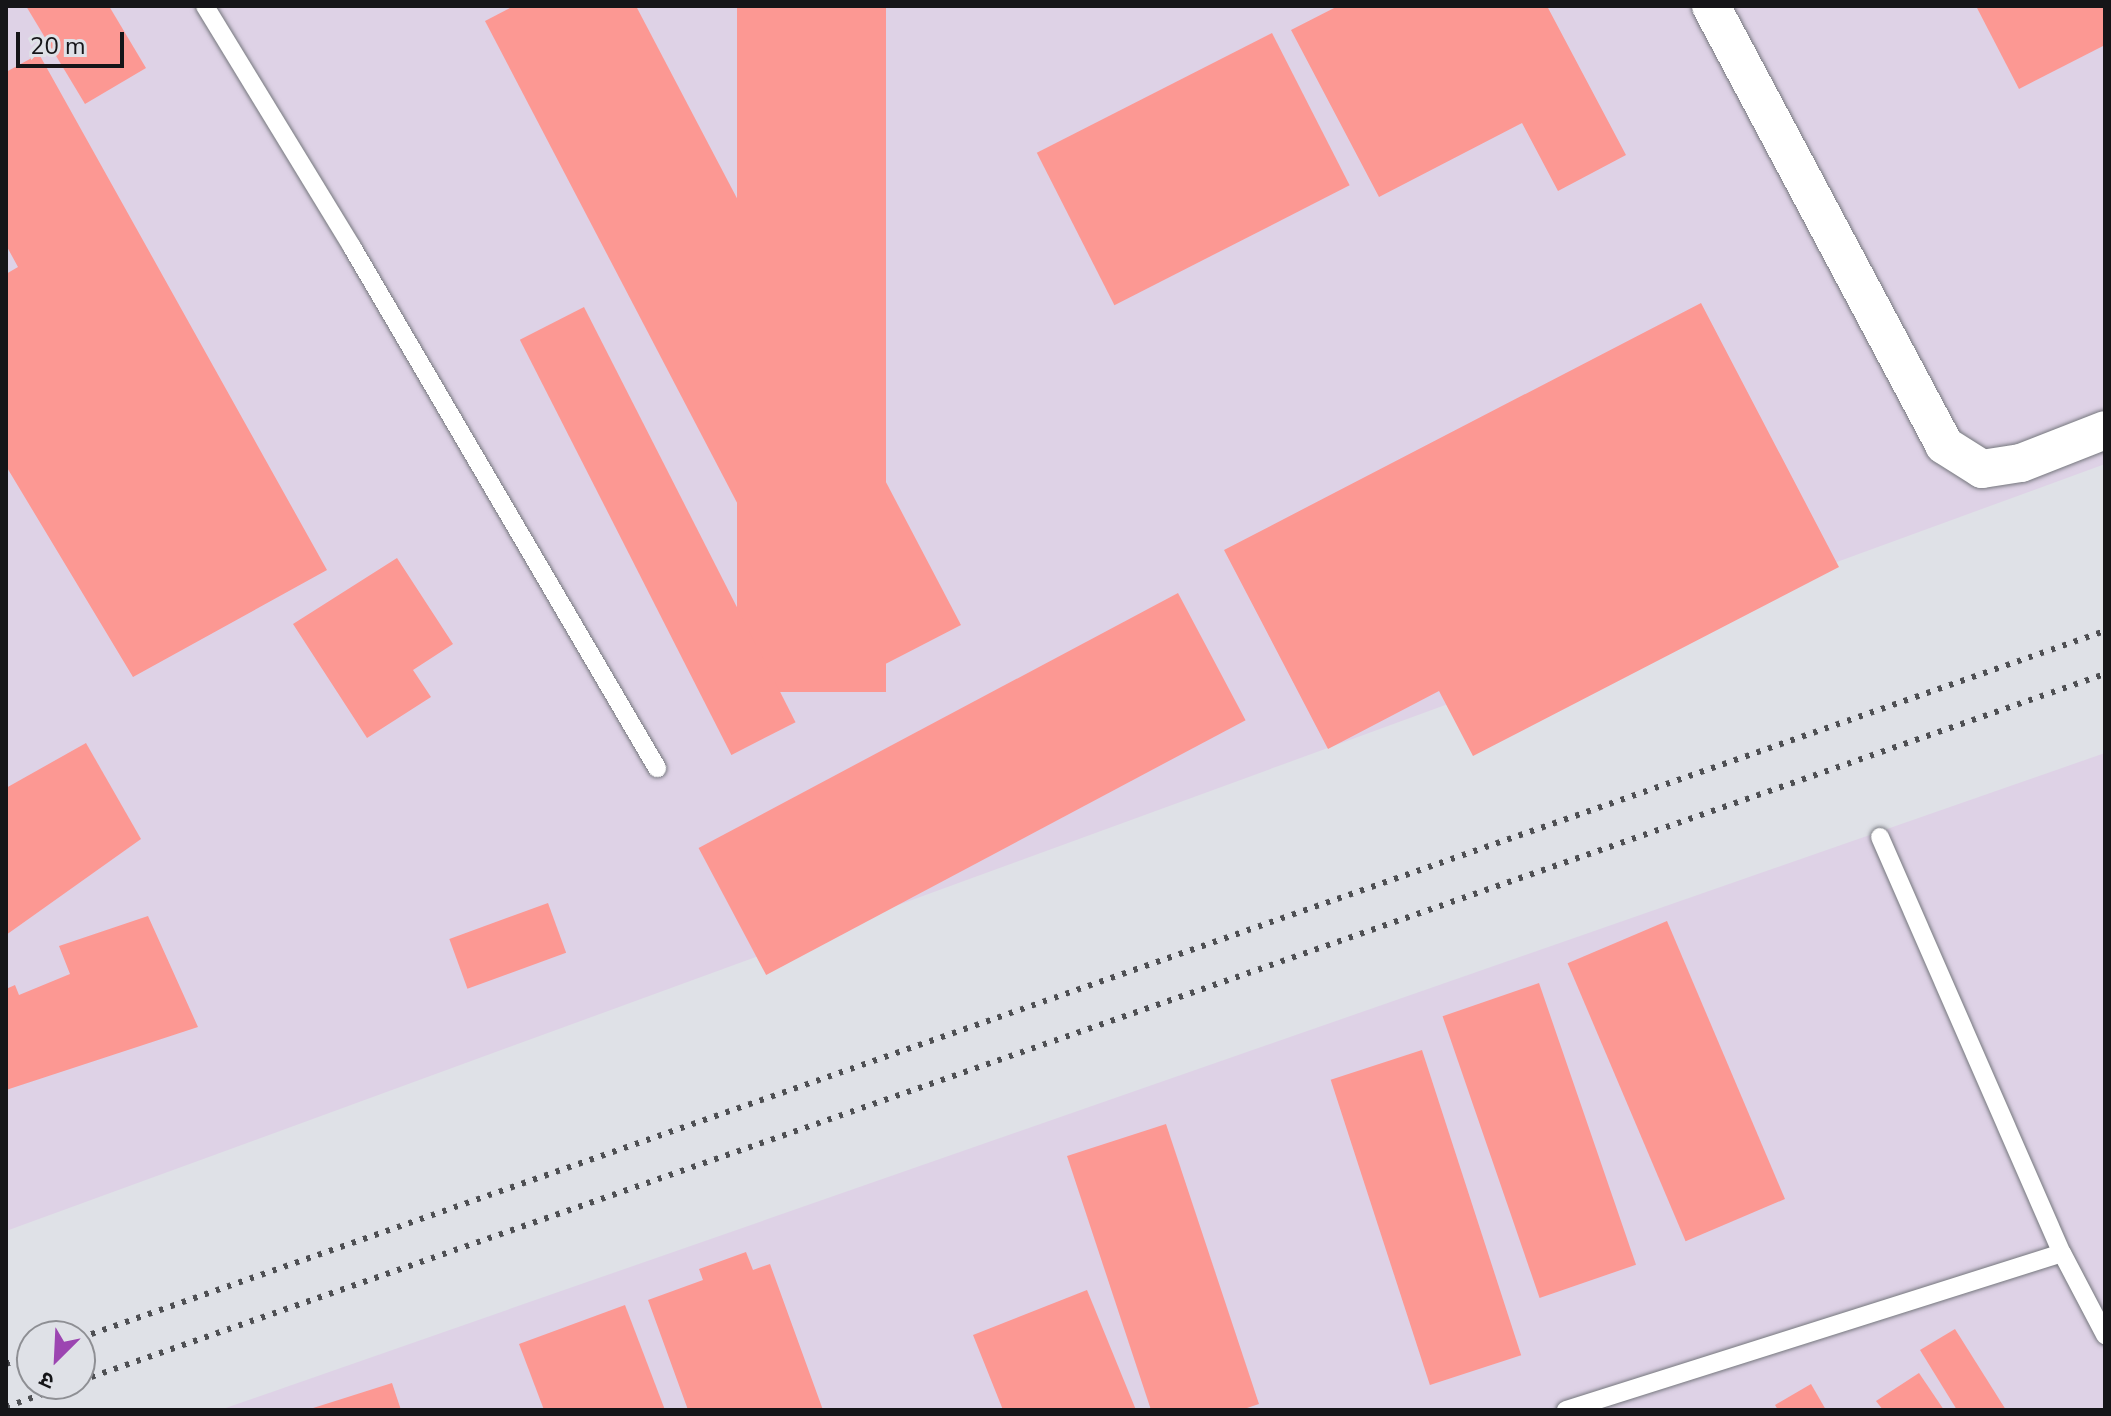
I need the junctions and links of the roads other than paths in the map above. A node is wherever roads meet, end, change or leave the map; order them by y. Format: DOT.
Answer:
graph roads {
  1 [pos="205,6"];
  2 [pos="1711,6"];
  3 [pos="2105,430"];
  4 [pos="657,768"];
  5 [pos="1880,837"];
  6 [pos="2062,1253"];
  7 [pos="2105,1335"];
  8 [pos="1566,1410"];
  1 -- 4 [label="lane"];
  2 -- 3 [label="street"];
  5 -- 6 [label="lane"];
  6 -- 7 [label="lane"];
  6 -- 8 [label="lane"];
}
